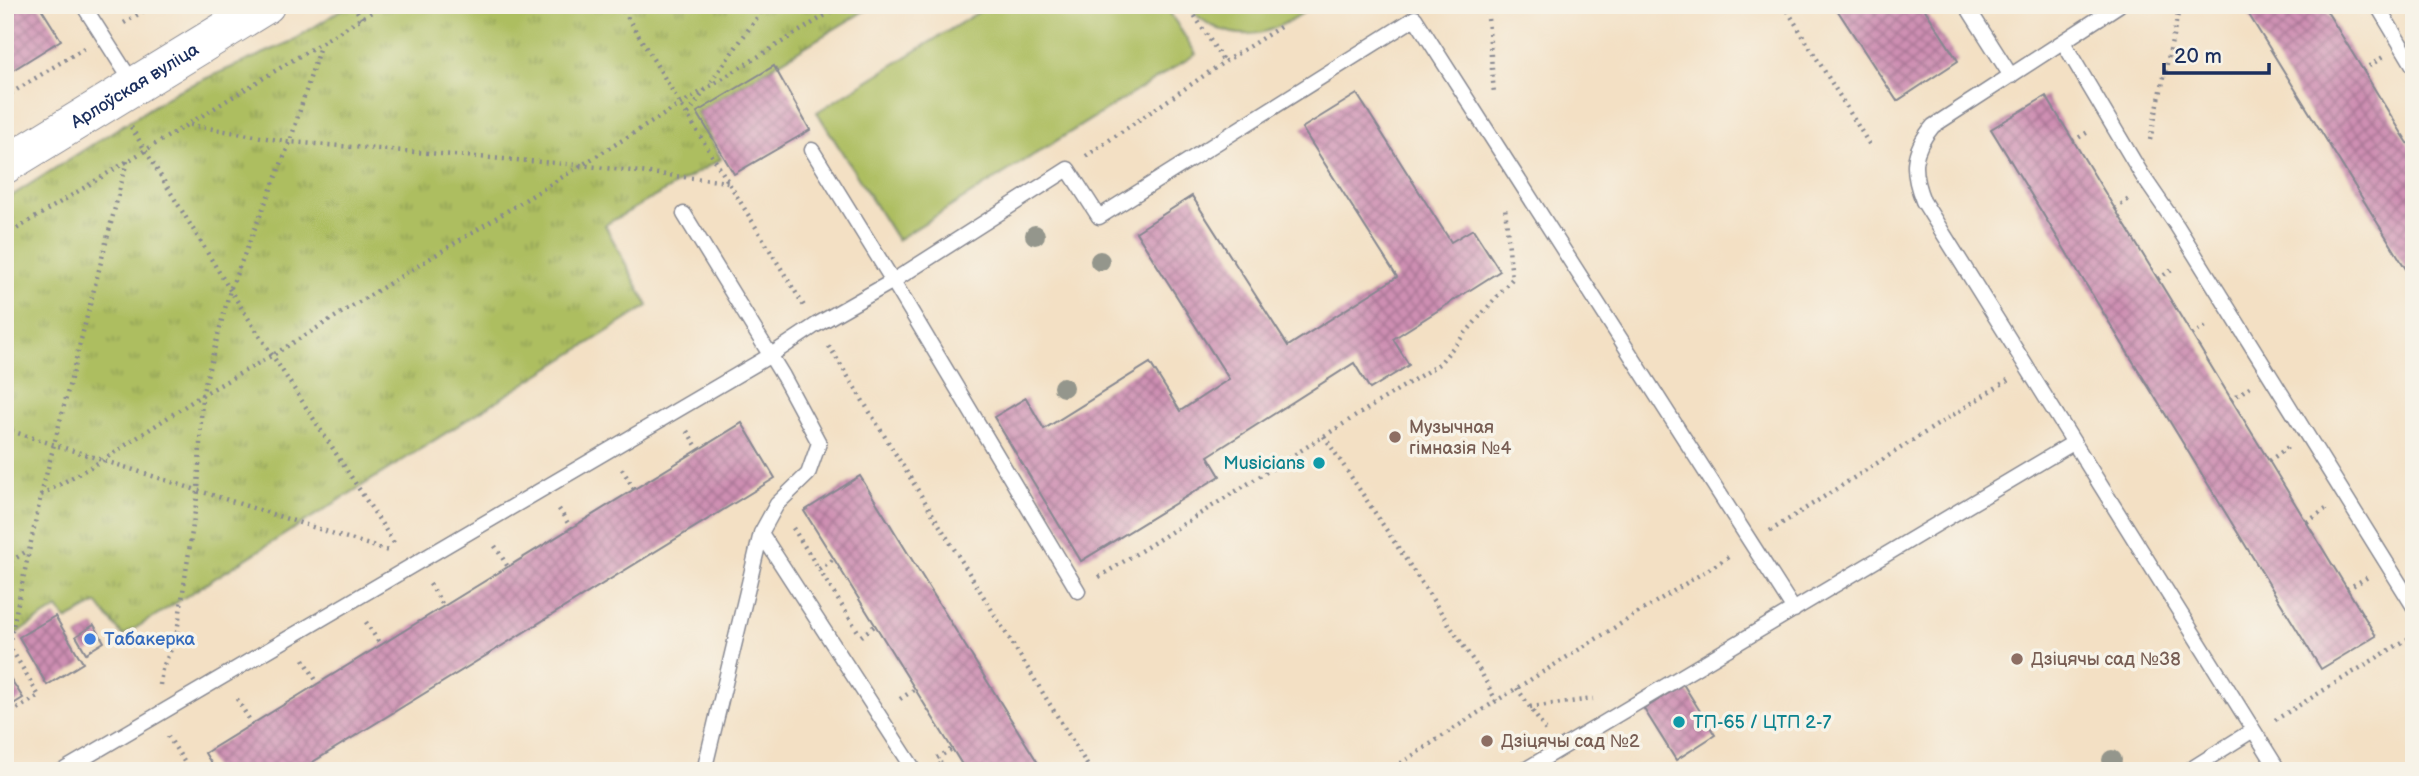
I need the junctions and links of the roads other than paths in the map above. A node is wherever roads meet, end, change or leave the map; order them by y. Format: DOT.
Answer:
graph roads {
  1 [pos="83,5"];
  2 [pos="266,5"];
  3 [pos="1966,5"];
  4 [pos="2119,5"];
  5 [pos="2377,5"];
  6 [pos="2063,42"];
  7 [pos="2414,67"];
  8 [pos="2011,76"];
  9 [pos="135,86"];
  10 [pos="812,150"];
  11 [pos="5,165"];
  12 [pos="684,214"];
  13 [pos="893,281"];
  14 [pos="771,355"];
  15 [pos="2073,443"];
  16 [pos="761,533"];
  17 [pos="1077,591"];
  18 [pos="2414,607"];
  19 [pos="1794,610"];
  20 [pos="2259,728"];
  21 [pos="62,771"];
  22 [pos="704,771"];
  23 [pos="915,771"];
  24 [pos="1523,771"];
  25 [pos="2188,771"];
  26 [pos="2279,771"];
  1 -- 9 [label="lane"];
  2 -- 9 [label="street, Арлоўская вуліца"];
  3 -- 8 [label="lane"];
  4 -- 6 [label="lane"];
  5 -- 7 [label="lane"];
  6 -- 8 [label="lane"];
  6 -- 18 [label="lane"];
  8 -- 15 [label="lane"];
  9 -- 11 [label="street, Арлоўская вуліца"];
  10 -- 13 [label="lane"];
  12 -- 14 [label="lane"];
  13 -- 14 [label="lane"];
  13 -- 17 [label="lane"];
  13 -- 19 [label="lane"];
  14 -- 16 [label="lane"];
  14 -- 21 [label="lane"];
  15 -- 19 [label="lane"];
  15 -- 20 [label="lane"];
  16 -- 22 [label="lane"];
  16 -- 23 [label="lane"];
  19 -- 24 [label="lane"];
  20 -- 25 [label="lane"];
  20 -- 26 [label="lane"];
}
